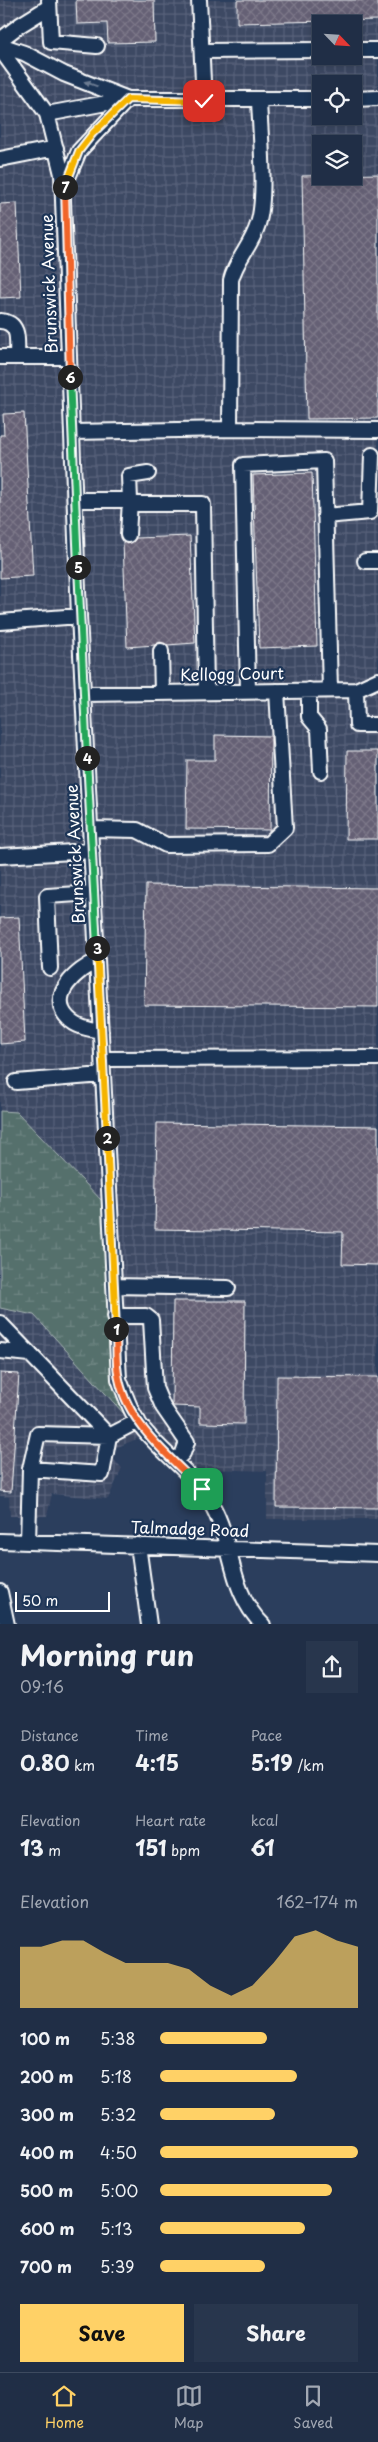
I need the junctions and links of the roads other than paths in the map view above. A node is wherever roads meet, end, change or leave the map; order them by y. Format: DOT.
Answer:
graph roads {
  1 [pos="199,0"];
  2 [pos="49,4"];
  3 [pos="0,40"];
  4 [pos="0,45"];
  5 [pos="97,46"];
  6 [pos="0,49"];
  7 [pos="312,50"];
  8 [pos="362,50"];
  9 [pos="378,50"];
  10 [pos="202,51"];
  11 [pos="378,98"];
  12 [pos="128,99"];
  13 [pos="312,99"];
  14 [pos="362,99"];
  15 [pos="259,100"];
  16 [pos="204,101"];
  17 [pos="47,114"];
  18 [pos="56,148"];
  19 [pos="0,159"];
  20 [pos="63,190"];
  21 [pos="0,321"];
  22 [pos="0,357"];
  23 [pos="16,357"];
  24 [pos="69,357"];
  25 [pos="230,429"];
  26 [pos="378,430"];
  27 [pos="73,432"];
  28 [pos="372,455"];
  29 [pos="148,473"];
  30 [pos="75,500"];
  31 [pos="130,502"];
  32 [pos="325,516"];
  33 [pos="128,535"];
  34 [pos="79,616"];
  35 [pos="0,622"];
  36 [pos="161,651"];
  37 [pos="378,680"];
  38 [pos="309,690"];
  39 [pos="330,690"];
  40 [pos="356,690"];
  41 [pos="248,691"];
  42 [pos="277,691"];
  43 [pos="162,692"];
  44 [pos="206,692"];
  45 [pos="84,694"];
  46 [pos="378,726"];
  47 [pos="321,771"];
  48 [pos="91,829"];
  49 [pos="92,851"];
  50 [pos="0,856"];
  51 [pos="94,893"];
  52 [pos="97,961"];
  53 [pos="50,968"];
  54 [pos="101,1031"];
  55 [pos="378,1058"];
  56 [pos="102,1060"];
  57 [pos="103,1075"];
  58 [pos="16,1082"];
  59 [pos="114,1286"];
  60 [pos="228,1288"];
  61 [pos="116,1316"];
  62 [pos="0,1324"];
  63 [pos="0,1351"];
  64 [pos="30,1354"];
  65 [pos="138,1421"];
  66 [pos="109,1436"];
  67 [pos="175,1461"];
  68 [pos="30,1470"];
  69 [pos="0,1541"];
  70 [pos="28,1542"];
  71 [pos="138,1545"];
  72 [pos="228,1548"];
  73 [pos="378,1554"];
  74 [pos="0,1592"];
  75 [pos="7,1624"];
  76 [pos="149,1624"];
  77 [pos="263,1624"];
  1 -- 10 [label="street"];
  2 -- 3 [label="street"];
  2 -- 5 [label="street"];
  12 -- 4 [label="street, one-way"];
  6 -- 17 [label="street, Brunswick Avenue"];
  7 -- 10 [label="street"];
  8 -- 9 [label="street"];
  10 -- 16 [label="street"];
  11 -- 14 [label="street"];
  12 -- 16 [label="street"];
  12 -- 17 [label="street"];
  12 -- 20 [label="street"];
  13 -- 15 [label="street"];
  15 -- 16 [label="street"];
  15 -- 25 [label="street"];
  17 -- 18 [label="street, Brunswick Avenue"];
  18 -- 19 [label="street"];
  18 -- 20 [label="street, Brunswick Avenue"];
  20 -- 24 [label="street, Brunswick Avenue"];
  21 -- 23 [label="street"];
  22 -- 23 [label="street"];
  23 -- 24 [label="street"];
  24 -- 27 [label="street, Brunswick Avenue"];
  25 -- 26 [label="street"];
  25 -- 27 [label="street"];
  27 -- 30 [label="street, Brunswick Avenue"];
  28 -- 32 [label="street"];
  29 -- 31 [label="street"];
  30 -- 31 [label="street"];
  30 -- 34 [label="street, Brunswick Avenue"];
  31 -- 33 [label="street"];
  31 -- 44 [label="street"];
  32 -- 39 [label="street"];
  32 -- 41 [label="street"];
  34 -- 35 [label="street"];
  34 -- 45 [label="street, Brunswick Avenue"];
  36 -- 43 [label="street"];
  37 -- 40 [label="street, Kellogg Court"];
  38 -- 39 [label="street, Kellogg Court"];
  38 -- 42 [label="street, Kellogg Court"];
  38 -- 47 [label="street"];
  39 -- 40 [label="street, Kellogg Court"];
  40 -- 46 [label="street"];
  41 -- 42 [label="street, Kellogg Court"];
  41 -- 44 [label="street, Kellogg Court"];
  42 -- 48 [label="street"];
  43 -- 44 [label="street, Kellogg Court"];
  43 -- 45 [label="street, Kellogg Court"];
  45 -- 48 [label="street, Brunswick Avenue"];
  48 -- 49 [label="street, Brunswick Avenue"];
  49 -- 50 [label="street"];
  49 -- 51 [label="street, Brunswick Avenue"];
  51 -- 52 [label="street, Brunswick Avenue"];
  51 -- 53 [label="street"];
  52 -- 54 [label="street, Brunswick Avenue"];
  52 -- 54 [label="street"];
  54 -- 56 [label="street, Brunswick Avenue"];
  55 -- 56 [label="street"];
  56 -- 57 [label="street, Brunswick Avenue"];
  57 -- 58 [label="street"];
  57 -- 59 [label="street, Brunswick Avenue"];
  59 -- 60 [label="street"];
  59 -- 61 [label="street, Brunswick Avenue"];
  61 -- 65 [label="street, Brunswick Avenue"];
  61 -- 67 [label="street"];
  62 -- 64 [label="street"];
  63 -- 64 [label="street"];
  64 -- 66 [label="street"];
  65 -- 66 [label="street"];
  65 -- 67 [label="street, Brunswick Avenue"];
  66 -- 68 [label="street"];
  66 -- 68 [label="street"];
  67 -- 72 [label="street, Brunswick Avenue"];
  68 -- 70 [label="street"];
  69 -- 70 [label="street, Talmadge Road"];
  70 -- 71 [label="street, Talmadge Road"];
  71 -- 72 [label="street, Talmadge Road"];
  71 -- 76 [label="street"];
  72 -- 73 [label="street, Talmadge Road"];
  72 -- 77 [label="street, Brunswick Avenue"];
  74 -- 75 [label="street"];
}
